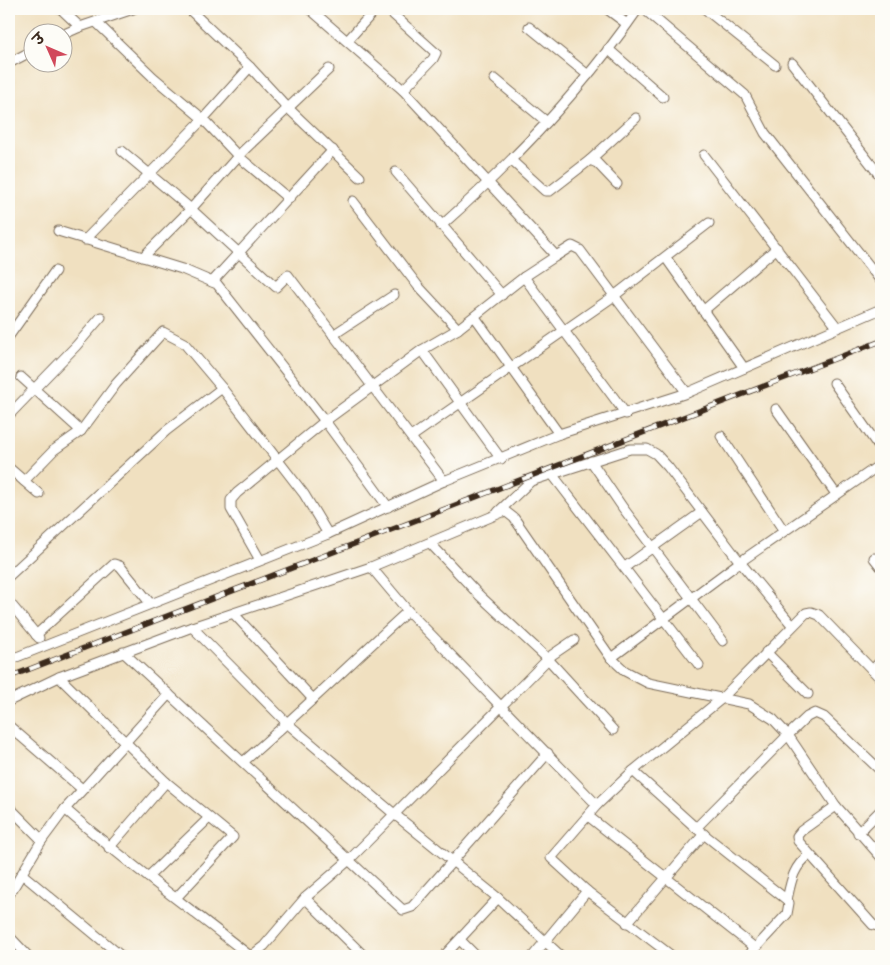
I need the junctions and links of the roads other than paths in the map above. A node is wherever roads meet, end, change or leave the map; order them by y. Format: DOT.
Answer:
graph roads {
  1 [pos="61,9"];
  2 [pos="133,9"];
  3 [pos="189,9"];
  4 [pos="310,9"];
  5 [pos="376,9"];
  6 [pos="387,9"];
  7 [pos="607,9"];
  8 [pos="638,9"];
  9 [pos="644,9"];
  10 [pos="705,9"];
  11 [pos="96,22"];
  12 [pos="627,24"];
  13 [pos="80,27"];
  14 [pos="529,27"];
  15 [pos="72,31"];
  16 [pos="348,40"];
  17 [pos="608,48"];
  18 [pos="22,56"];
  19 [pos="9,63"];
  20 [pos="792,63"];
  21 [pos="775,65"];
  22 [pos="250,67"];
  23 [pos="329,69"];
  24 [pos="588,74"];
  25 [pos="495,79"];
  26 [pos="403,90"];
  27 [pos="663,97"];
  28 [pos="287,107"];
  29 [pos="636,118"];
  30 [pos="203,119"];
  31 [pos="547,122"];
  32 [pos="333,150"];
  33 [pos="122,151"];
  34 [pos="704,155"];
  35 [pos="238,156"];
  36 [pos="590,160"];
  37 [pos="512,161"];
  38 [pos="149,172"];
  39 [pos="396,172"];
  40 [pos="360,177"];
  41 [pos="881,177"];
  42 [pos="617,184"];
  43 [pos="488,185"];
  44 [pos="289,199"];
  45 [pos="353,201"];
  46 [pos="191,209"];
  47 [pos="708,223"];
  48 [pos="441,226"];
  49 [pos="58,231"];
  50 [pos="85,240"];
  51 [pos="777,248"];
  52 [pos="240,253"];
  53 [pos="556,256"];
  54 [pos="142,257"];
  55 [pos="666,258"];
  56 [pos="55,271"];
  57 [pos="524,277"];
  58 [pos="881,281"];
  59 [pos="212,282"];
  60 [pos="394,294"];
  61 [pos="502,295"];
  62 [pos="614,296"];
  63 [pos="881,309"];
  64 [pos="703,310"];
  65 [pos="101,317"];
  66 [pos="475,317"];
  67 [pos="837,327"];
  68 [pos="458,329"];
  69 [pos="564,331"];
  70 [pos="333,335"];
  71 [pos="9,336"];
  72 [pos="422,350"];
  73 [pos="511,367"];
  74 [pos="744,368"];
  75 [pos="21,377"];
  76 [pos="834,383"];
  77 [pos="372,386"];
  78 [pos="222,388"];
  79 [pos="35,389"];
  80 [pos="687,393"];
  81 [pos="460,403"];
  82 [pos="776,410"];
  83 [pos="626,414"];
  84 [pos="9,415"];
  85 [pos="325,421"];
  86 [pos="81,431"];
  87 [pos="559,434"];
  88 [pos="721,436"];
  89 [pos="411,437"];
  90 [pos="881,450"];
  91 [pos="277,459"];
  92 [pos="501,459"];
  93 [pos="591,461"];
  94 [pos="881,464"];
  95 [pos="9,468"];
  96 [pos="552,474"];
  97 [pos="24,481"];
  98 [pos="444,481"];
  99 [pos="39,494"];
  100 [pos="836,494"];
  101 [pos="388,507"];
  102 [pos="498,512"];
  103 [pos="702,512"];
  104 [pos="784,531"];
  105 [pos="328,534"];
  106 [pos="430,543"];
  107 [pos="653,547"];
  108 [pos="874,558"];
  109 [pos="260,560"];
  110 [pos="740,562"];
  111 [pos="371,567"];
  112 [pos="625,567"];
  113 [pos="881,567"];
  114 [pos="9,576"];
  115 [pos="692,598"];
  116 [pos="9,602"];
  117 [pos="150,603"];
  118 [pos="408,611"];
  119 [pos="234,614"];
  120 [pos="664,618"];
  121 [pos="792,625"];
  122 [pos="192,627"];
  123 [pos="36,635"];
  124 [pos="574,640"];
  125 [pos="724,641"];
  126 [pos="45,645"];
  127 [pos="123,652"];
  128 [pos="766,652"];
  129 [pos="611,658"];
  130 [pos="548,659"];
  131 [pos="9,660"];
  132 [pos="881,661"];
  133 [pos="699,665"];
  134 [pos="872,670"];
  135 [pos="59,677"];
  136 [pos="881,680"];
  137 [pos="168,694"];
  138 [pos="808,694"];
  139 [pos="312,698"];
  140 [pos="9,700"];
  141 [pos="720,700"];
  142 [pos="501,705"];
  143 [pos="288,724"];
  144 [pos="9,726"];
  145 [pos="613,730"];
  146 [pos="788,735"];
  147 [pos="124,741"];
  148 [pos="548,753"];
  149 [pos="243,762"];
  150 [pos="633,770"];
  151 [pos="881,771"];
  152 [pos="166,782"];
  153 [pos="82,789"];
  154 [pos="598,805"];
  155 [pos="836,806"];
  156 [pos="9,807"];
  157 [pos="65,809"];
  158 [pos="881,810"];
  159 [pos="393,813"];
  160 [pos="588,816"];
  161 [pos="209,818"];
  162 [pos="700,831"];
  163 [pos="858,832"];
  164 [pos="42,840"];
  165 [pos="109,848"];
  166 [pos="809,855"];
  167 [pos="881,856"];
  168 [pos="453,859"];
  169 [pos="349,860"];
  170 [pos="22,874"];
  171 [pos="149,876"];
  172 [pos="666,878"];
  173 [pos="586,892"];
  174 [pos="9,895"];
  175 [pos="176,898"];
  176 [pos="305,898"];
  177 [pos="498,898"];
  178 [pos="787,900"];
  179 [pos="627,923"];
  180 [pos="881,927"];
  181 [pos="9,936"];
  182 [pos="460,940"];
  183 [pos="545,943"];
  184 [pos="755,948"];
  185 [pos="28,956"];
  186 [pos="121,956"];
  187 [pos="251,956"];
  188 [pos="364,956"];
  189 [pos="444,956"];
  190 [pos="476,956"];
  191 [pos="533,956"];
  192 [pos="561,956"];
  193 [pos="672,956"];
  194 [pos="748,956"];
  1 -- 13 [label="street"];
  2 -- 11 [label="street"];
  3 -- 22 [label="street"];
  4 -- 16 [label="street"];
  5 -- 16 [label="street"];
  6 -- 26 [label="street"];
  7 -- 12 [label="street"];
  8 -- 12 [label="street"];
  9 -- 58 [label="street"];
  10 -- 21 [label="street"];
  11 -- 13 [label="street"];
  11 -- 30 [label="street"];
  12 -- 17 [label="street"];
  13 -- 15 [label="street"];
  14 -- 24 [label="street"];
  16 -- 26 [label="street"];
  17 -- 24 [label="street"];
  17 -- 27 [label="street"];
  18 -- 19 [label="street"];
  20 -- 41 [label="street"];
  22 -- 28 [label="street"];
  22 -- 30 [label="street"];
  23 -- 28 [label="street"];
  24 -- 31 [label="street"];
  25 -- 31 [label="street"];
  26 -- 43 [label="street"];
  28 -- 32 [label="street"];
  28 -- 35 [label="street"];
  29 -- 36 [label="street"];
  30 -- 35 [label="street"];
  30 -- 38 [label="street"];
  31 -- 37 [label="street"];
  32 -- 40 [label="street"];
  32 -- 44 [label="street"];
  33 -- 38 [label="street"];
  34 -- 51 [label="street"];
  35 -- 44 [label="street"];
  35 -- 46 [label="street"];
  36 -- 37 [label="street"];
  36 -- 42 [label="street"];
  37 -- 43 [label="street"];
  38 -- 46 [label="street"];
  38 -- 50 [label="street"];
  39 -- 48 [label="street"];
  43 -- 48 [label="street"];
  43 -- 53 [label="street"];
  44 -- 52 [label="street"];
  45 -- 68 [label="street"];
  46 -- 52 [label="street"];
  46 -- 54 [label="street"];
  47 -- 55 [label="street"];
  48 -- 61 [label="street"];
  49 -- 50 [label="street"];
  50 -- 54 [label="street"];
  51 -- 64 [label="street"];
  51 -- 67 [label="street"];
  52 -- 59 [label="street"];
  52 -- 70 [label="street"];
  53 -- 57 [label="street"];
  53 -- 62 [label="street"];
  54 -- 59 [label="street"];
  55 -- 62 [label="street"];
  55 -- 64 [label="street"];
  56 -- 71 [label="street"];
  57 -- 61 [label="street"];
  57 -- 69 [label="street"];
  59 -- 85 [label="street"];
  60 -- 70 [label="street"];
  61 -- 66 [label="street"];
  62 -- 69 [label="street"];
  62 -- 80 [label="street"];
  63 -- 67 [label="street"];
  64 -- 74 [label="street"];
  65 -- 79 [label="street"];
  66 -- 68 [label="street"];
  66 -- 73 [label="street"];
  67 -- 74 [label="street"];
  68 -- 72 [label="street"];
  69 -- 73 [label="street"];
  69 -- 83 [label="street"];
  70 -- 77 [label="street"];
  72 -- 77 [label="street"];
  72 -- 81 [label="street"];
  73 -- 81 [label="street"];
  73 -- 87 [label="street"];
  74 -- 80 [label="street"];
  75 -- 79 [label="street"];
  76 -- 90 [label="street"];
  77 -- 85 [label="street"];
  77 -- 89 [label="street"];
  78 -- 86 [label="street"];
  78 -- 91 [label="street"];
  78 -- 114 [label="street"];
  79 -- 84 [label="street"];
  79 -- 86 [label="street"];
  80 -- 83 [label="street"];
  81 -- 89 [label="street"];
  81 -- 92 [label="street"];
  82 -- 100 [label="street"];
  83 -- 87 [label="street"];
  85 -- 91 [label="street"];
  85 -- 101 [label="street"];
  86 -- 97 [label="street"];
  87 -- 92 [label="street"];
  88 -- 104 [label="street"];
  89 -- 98 [label="street"];
  91 -- 105 [label="street"];
  91 -- 109 [label="street"];
  92 -- 98 [label="street"];
  93 -- 96 [label="street"];
  93 -- 103 [label="street"];
  93 -- 107 [label="street"];
  94 -- 100 [label="street"];
  95 -- 97 [label="street"];
  96 -- 102 [label="street"];
  96 -- 112 [label="street"];
  97 -- 99 [label="street"];
  98 -- 101 [label="street"];
  100 -- 104 [label="street"];
  101 -- 105 [label="street"];
  102 -- 106 [label="street"];
  102 -- 129 [label="street"];
  103 -- 107 [label="street"];
  103 -- 110 [label="street"];
  104 -- 110 [label="street"];
  105 -- 109 [label="street"];
  106 -- 111 [label="street"];
  106 -- 130 [label="street"];
  107 -- 112 [label="street"];
  107 -- 115 [label="street"];
  108 -- 113 [label="street"];
  109 -- 117 [label="street"];
  110 -- 115 [label="street"];
  110 -- 121 [label="street"];
  111 -- 118 [label="street"];
  111 -- 119 [label="street"];
  112 -- 120 [label="street"];
  115 -- 120 [label="street"];
  115 -- 125 [label="street"];
  116 -- 123 [label="street"];
  117 -- 123 [label="street"];
  117 -- 126 [label="street"];
  118 -- 139 [label="street"];
  118 -- 142 [label="street"];
  119 -- 122 [label="street"];
  119 -- 139 [label="street"];
  120 -- 129 [label="street"];
  120 -- 133 [label="street"];
  121 -- 128 [label="street"];
  121 -- 134 [label="street"];
  122 -- 127 [label="street"];
  122 -- 143 [label="street"];
  123 -- 126 [label="street"];
  124 -- 130 [label="street"];
  126 -- 131 [label="street"];
  127 -- 135 [label="street"];
  127 -- 137 [label="street"];
  128 -- 138 [label="street"];
  128 -- 141 [label="street"];
  129 -- 141 [label="street"];
  130 -- 142 [label="street"];
  130 -- 145 [label="street"];
  132 -- 134 [label="street"];
  134 -- 136 [label="street"];
  135 -- 140 [label="street"];
  135 -- 147 [label="street"];
  137 -- 147 [label="street"];
  137 -- 149 [label="street"];
  139 -- 143 [label="street"];
  141 -- 146 [label="street"];
  141 -- 150 [label="street"];
  142 -- 148 [label="street"];
  142 -- 159 [label="street"];
  143 -- 149 [label="street"];
  143 -- 159 [label="street"];
  144 -- 153 [label="street"];
  146 -- 151 [label="street"];
  146 -- 155 [label="street"];
  146 -- 162 [label="street"];
  147 -- 152 [label="street"];
  147 -- 153 [label="street"];
  148 -- 154 [label="street"];
  148 -- 168 [label="street"];
  149 -- 169 [label="street"];
  150 -- 154 [label="street"];
  150 -- 162 [label="street"];
  152 -- 161 [label="street"];
  152 -- 165 [label="street"];
  153 -- 157 [label="street"];
  154 -- 160 [label="street"];
  155 -- 163 [label="street"];
  155 -- 166 [label="street"];
  156 -- 164 [label="street"];
  157 -- 164 [label="street"];
  157 -- 165 [label="street"];
  158 -- 163 [label="street"];
  159 -- 168 [label="street"];
  159 -- 169 [label="street"];
  160 -- 172 [label="street"];
  160 -- 173 [label="street"];
  161 -- 171 [label="street"];
  161 -- 175 [label="street"];
  162 -- 172 [label="street"];
  162 -- 178 [label="street"];
  163 -- 167 [label="street"];
  164 -- 170 [label="street"];
  165 -- 171 [label="street"];
  166 -- 178 [label="street"];
  166 -- 180 [label="street"];
  168 -- 169 [label="street"];
  168 -- 177 [label="street"];
  169 -- 176 [label="street"];
  170 -- 174 [label="street"];
  170 -- 186 [label="street"];
  171 -- 175 [label="street"];
  172 -- 179 [label="street"];
  172 -- 184 [label="street"];
  173 -- 179 [label="street"];
  173 -- 183 [label="street"];
  175 -- 187 [label="street"];
  176 -- 187 [label="street"];
  176 -- 188 [label="street"];
  177 -- 182 [label="street"];
  177 -- 183 [label="street"];
  178 -- 184 [label="street"];
  179 -- 193 [label="street"];
  181 -- 185 [label="street"];
  182 -- 189 [label="street"];
  182 -- 190 [label="street"];
  183 -- 191 [label="street"];
  183 -- 192 [label="street"];
  184 -- 194 [label="street"];
}
